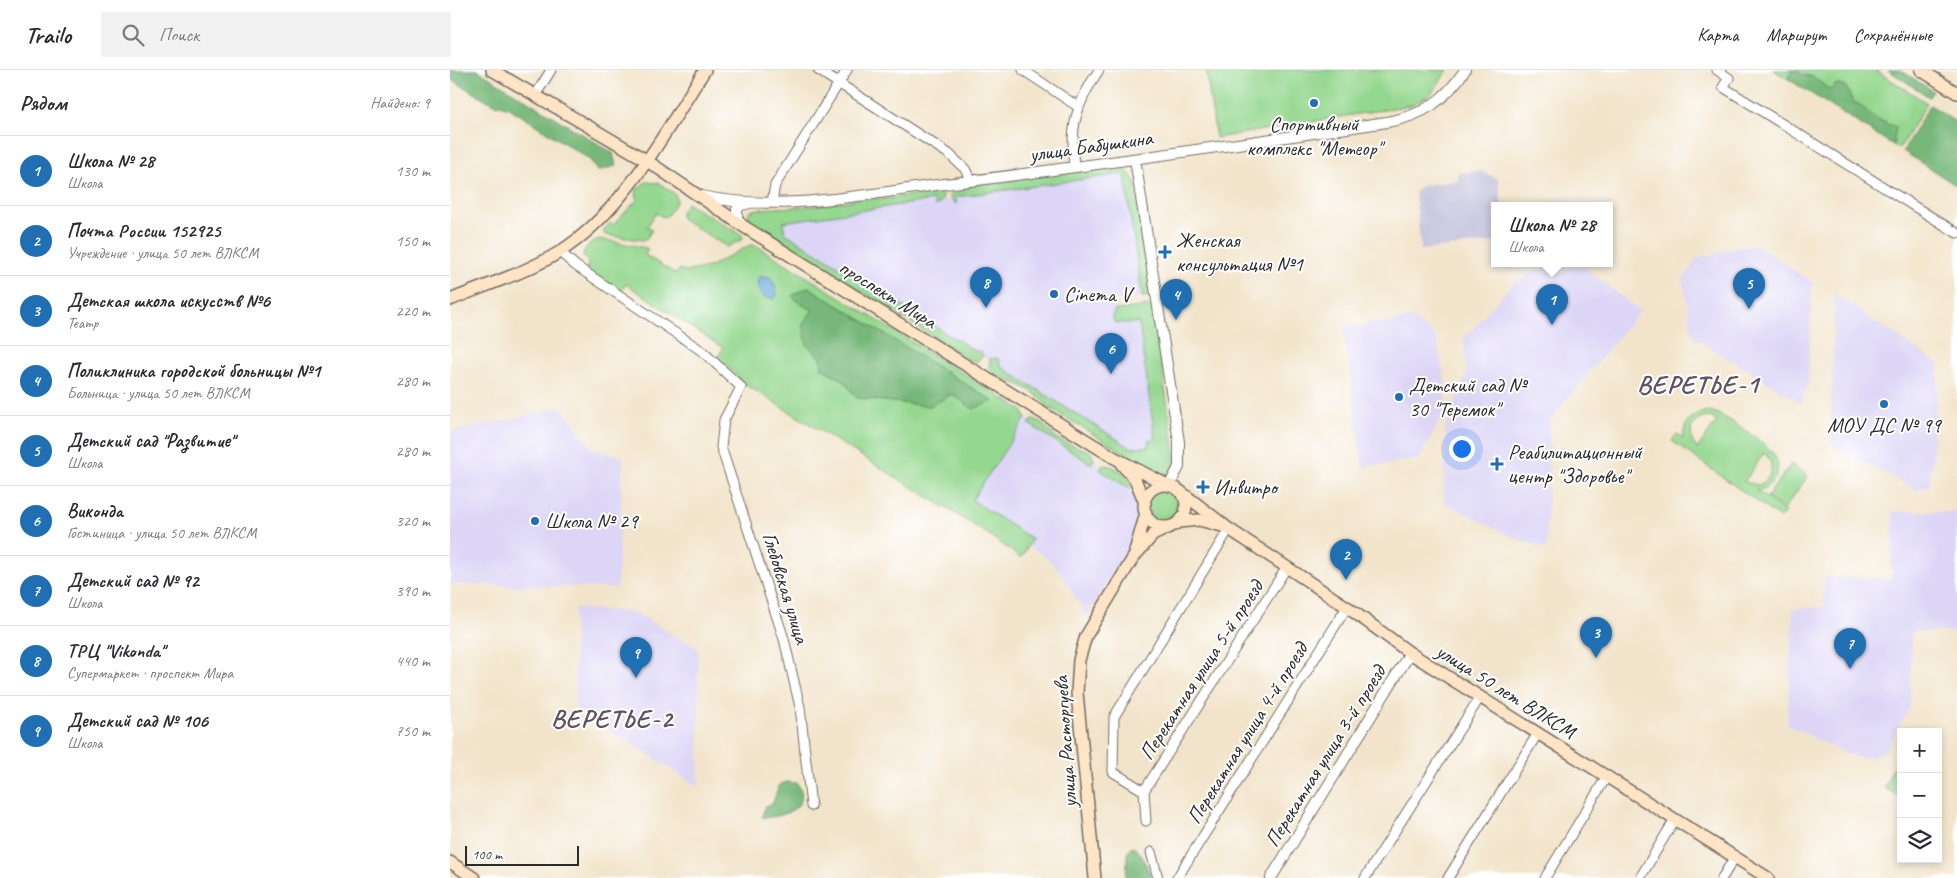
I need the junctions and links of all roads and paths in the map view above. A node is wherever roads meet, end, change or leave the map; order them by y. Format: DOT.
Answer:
graph roads {
  1 [pos="492,70"];
  2 [pos="551,70"];
  3 [pos="705,70"];
  4 [pos="818,70"];
  5 [pos="847,70"];
  6 [pos="1023,70"];
  7 [pos="1099,70"];
  8 [pos="1465,70"];
  9 [pos="1717,70"];
  10 [pos="1921,70"];
  11 [pos="838,83"];
  12 [pos="1957,93"];
  13 [pos="535,96"];
  14 [pos="1077,106"];
  15 [pos="1135,159"];
  16 [pos="646,160"];
  17 [pos="1074,167"];
  18 [pos="971,181"];
  19 [pos="701,196"];
  20 [pos="758,202"];
  21 [pos="772,202"];
  22 [pos="743,226"];
  23 [pos="1957,233"];
  24 [pos="560,252"];
  25 [pos="450,300"];
  26 [pos="1113,457"];
  27 [pos="1169,486"];
  28 [pos="1180,491"];
  29 [pos="1145,508"];
  30 [pos="1174,525"];
  31 [pos="1229,529"];
  32 [pos="1133,558"];
  33 [pos="1287,568"];
  34 [pos="1347,607"];
  35 [pos="1410,653"];
  36 [pos="1480,696"];
  37 [pos="1538,733"];
  38 [pos="1607,776"];
  39 [pos="1144,791"];
  40 [pos="811,806"];
  41 [pos="1675,819"];
  42 [pos="1146,821"];
  43 [pos="1151,852"];
  44 [pos="1735,857"];
  45 [pos="450,862"];
  46 [pos="474,878"];
  47 [pos="1095,878"];
  48 [pos="1158,878"];
  49 [pos="1177,878"];
  50 [pos="1271,878"];
  51 [pos="1365,878"];
  52 [pos="1448,878"];
  53 [pos="1545,878"];
  54 [pos="1640,878"];
  55 [pos="1722,878"];
  56 [pos="1768,878"];
  1 -- 13 [label="main road, проспект Мира"];
  2 -- 13 [label="street"];
  3 -- 16 [label="main road"];
  4 -- 11 [label="street"];
  5 -- 11 [label="street"];
  6 -- 14 [label="street"];
  7 -- 14 [label="street"];
  8 -- 15 [label="street, улица Бабушкина"];
  9 -- 23 [label="street"];
  10 -- 12 [label="main road"];
  11 -- 18 [label="street"];
  11 -- 21 [label="street"];
  13 -- 16 [label="main road, проспект Мира"];
  14 -- 17 [label="street"];
  15 -- 17 [label="street, улица Бабушкина"];
  15 -- 27 [label="street"];
  16 -- 19 [label="main road, проспект Мира"];
  16 -- 24 [label="main road"];
  17 -- 18 [label="street, улица Бабушкина"];
  18 -- 21 [label="street, улица Бабушкина"];
  19 -- 20 [label="street, улица Бабушкина"];
  19 -- 22 [label="main road, проспект Мира"];
  20 -- 21 [label="street, улица Бабушкина"];
  20 -- 22 [label="street"];
  22 -- 26 [label="main road, проспект Мира"];
  24 -- 25 [label="main road"];
  24 -- 40 [label="street, Глебовская улица"];
  26 -- 27 [label="main road, проспект Мира"];
  26 -- 29 [label="main road, проспект Мира"];
  27 -- 28 [label="main road, улица 50 лет ВЛКСМ"];
  27 -- 29 [label="main road"];
  28 -- 30 [label="main road"];
  28 -- 31 [label="main road, улица 50 лет ВЛКСМ"];
  29 -- 30 [label="main road, улица 50 лет ВЛКСМ"];
  29 -- 32 [label="main road, улица Расторгуева"];
  30 -- 31 [label="main road, улица 50 лет ВЛКСМ"];
  30 -- 32 [label="main road, улица Расторгуева"];
  31 -- 33 [label="main road, улица 50 лет ВЛКСМ"];
  31 -- 39 [label="street"];
  32 -- 47 [label="main road, улица Расторгуева"];
  33 -- 34 [label="main road, улица 50 лет ВЛКСМ"];
  33 -- 39 [label="street, Перекатная улица 5-й проезд"];
  34 -- 35 [label="main road, улица 50 лет ВЛКСМ"];
  34 -- 49 [label="street, Перекатная улица 4-й проезд"];
  35 -- 36 [label="main road, улица 50 лет ВЛКСМ"];
  35 -- 50 [label="street, Перекатная улица 3-й проезд"];
  36 -- 37 [label="main road, улица 50 лет ВЛКСМ"];
  36 -- 51 [label="street"];
  37 -- 38 [label="main road, улица 50 лет ВЛКСМ"];
  37 -- 52 [label="street"];
  38 -- 41 [label="main road, улица 50 лет ВЛКСМ"];
  38 -- 53 [label="street"];
  39 -- 42 [label="street"];
  41 -- 44 [label="main road, улица 50 лет ВЛКСМ"];
  41 -- 54 [label="street"];
  43 -- 48 [label="street"];
  44 -- 55 [label="street"];
  44 -- 56 [label="main road, улица 50 лет ВЛКСМ"];
  45 -- 46 [label="main road"];
}
